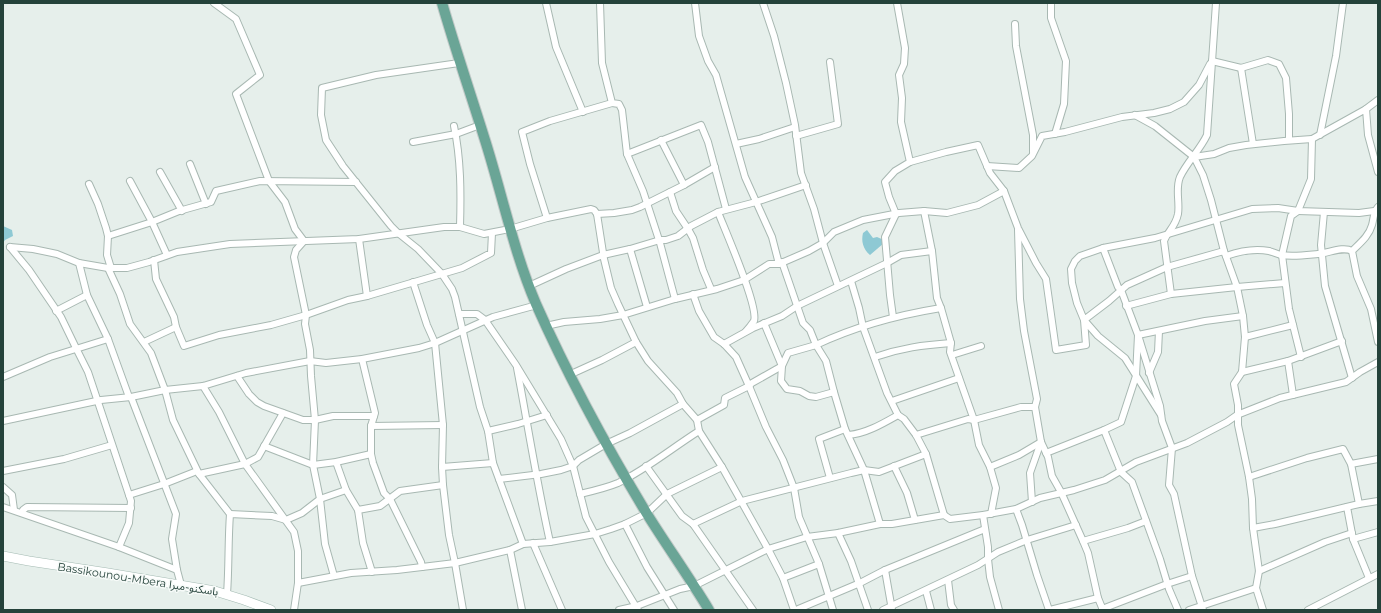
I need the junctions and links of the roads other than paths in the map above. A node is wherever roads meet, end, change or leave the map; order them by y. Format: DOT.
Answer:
graph roads {
  1 [pos="214,3"];
  2 [pos="442,3"];
  3 [pos="546,3"];
  4 [pos="600,3"];
  5 [pos="695,3"];
  6 [pos="763,3"];
  7 [pos="897,3"];
  8 [pos="1051,3"];
  9 [pos="1216,3"];
  10 [pos="1343,3"];
  11 [pos="1015,24"];
  12 [pos="1212,61"];
  13 [pos="830,62"];
  14 [pos="459,63"];
  15 [pos="1240,68"];
  16 [pos="1378,100"];
  17 [pos="612,103"];
  18 [pos="1366,109"];
  19 [pos="583,112"];
  20 [pos="1135,115"];
  21 [pos="480,125"];
  22 [pos="454,126"];
  23 [pos="795,127"];
  24 [pos="456,134"];
  25 [pos="1055,134"];
  26 [pos="1320,135"];
  27 [pos="796,136"];
  28 [pos="1312,139"];
  29 [pos="661,140"];
  30 [pos="1289,140"];
  31 [pos="413,142"];
  32 [pos="736,144"];
  33 [pos="1253,144"];
  34 [pos="627,154"];
  35 [pos="1032,156"];
  36 [pos="1194,157"];
  37 [pos="910,162"];
  38 [pos="190,164"];
  39 [pos="987,166"];
  40 [pos="716,167"];
  41 [pos="160,172"];
  42 [pos="1378,172"];
  43 [pos="130,181"];
  44 [pos="268,181"];
  45 [pos="356,182"];
  46 [pos="89,184"];
  47 [pos="684,185"];
  48 [pos="806,185"];
  49 [pos="1004,191"];
  50 [pos="670,192"];
  51 [pos="647,202"];
  52 [pos="756,202"];
  53 [pos="206,204"];
  54 [pos="726,209"];
  55 [pos="1376,209"];
  56 [pos="182,211"];
  57 [pos="924,211"];
  58 [pos="1298,211"];
  59 [pos="718,212"];
  60 [pos="1324,212"];
  61 [pos="597,214"];
  62 [pos="896,214"];
  63 [pos="547,218"];
  64 [pos="1215,219"];
  65 [pos="152,222"];
  66 [pos="460,227"];
  67 [pos="1018,228"];
  68 [pos="510,229"];
  69 [pos="688,229"];
  70 [pos="398,233"];
  71 [pos="492,233"];
  72 [pos="1169,233"];
  73 [pos="108,236"];
  74 [pos="359,239"];
  75 [pos="660,240"];
  76 [pos="304,241"];
  77 [pos="823,243"];
  78 [pos="1103,248"];
  79 [pos="630,249"];
  80 [pos="1352,250"];
  81 [pos="932,251"];
  82 [pos="1225,254"];
  83 [pos="1322,254"];
  84 [pos="167,255"];
  85 [pos="603,255"];
  86 [pos="1282,255"];
  87 [pos="154,260"];
  88 [pos="79,263"];
  89 [pos="781,263"];
  90 [pos="887,263"];
  91 [pos="1167,267"];
  92 [pos="110,268"];
  93 [pos="442,274"];
  94 [pos="744,280"];
  95 [pos="851,281"];
  96 [pos="413,282"];
  97 [pos="1285,283"];
  98 [pos="528,286"];
  99 [pos="838,286"];
  100 [pos="1236,287"];
  101 [pos="712,289"];
  102 [pos="1121,290"];
  103 [pos="693,294"];
  104 [pos="1170,294"];
  105 [pos="87,295"];
  106 [pos="367,296"];
  107 [pos="675,299"];
  108 [pos="537,305"];
  109 [pos="797,306"];
  110 [pos="1126,306"];
  111 [pos="1378,306"];
  112 [pos="647,307"];
  113 [pos="941,308"];
  114 [pos="1371,309"];
  115 [pos="56,311"];
  116 [pos="459,314"];
  117 [pos="306,315"];
  118 [pos="623,315"];
  119 [pos="1244,316"];
  120 [pos="893,317"];
  121 [pos="485,320"];
  122 [pos="1084,320"];
  123 [pos="764,323"];
  124 [pos="1293,325"];
  125 [pos="546,326"];
  126 [pos="176,327"];
  127 [pos="863,327"];
  128 [pos="463,331"];
  129 [pos="1159,331"];
  130 [pos="746,332"];
  131 [pos="1138,335"];
  132 [pos="1244,337"];
  133 [pos="108,339"];
  134 [pos="1342,341"];
  135 [pos="144,342"];
  136 [pos="636,342"];
  137 [pos="1378,342"];
  138 [pos="435,343"];
  139 [pos="950,343"];
  140 [pos="724,344"];
  141 [pos="816,345"];
  142 [pos="981,346"];
  143 [pos="76,348"];
  144 [pos="952,355"];
  145 [pos="875,357"];
  146 [pos="1301,357"];
  147 [pos="362,359"];
  148 [pos="310,361"];
  149 [pos="1288,361"];
  150 [pos="1378,362"];
  151 [pos="516,364"];
  152 [pos="782,366"];
  153 [pos="1242,372"];
  154 [pos="1149,373"];
  155 [pos="569,375"];
  156 [pos="237,376"];
  157 [pos="1136,376"];
  158 [pos="3,377"];
  159 [pos="959,378"];
  160 [pos="1352,378"];
  161 [pos="203,386"];
  162 [pos="750,386"];
  163 [pos="165,390"];
  164 [pos="834,392"];
  165 [pos="1292,395"];
  166 [pos="130,397"];
  167 [pos="97,401"];
  168 [pos="892,401"];
  169 [pos="683,404"];
  170 [pos="1035,407"];
  171 [pos="283,413"];
  172 [pos="547,415"];
  173 [pos="898,415"];
  174 [pos="1161,415"];
  175 [pos="1237,415"];
  176 [pos="374,416"];
  177 [pos="315,420"];
  178 [pos="697,420"];
  179 [pos="974,420"];
  180 [pos="3,421"];
  181 [pos="527,422"];
  182 [pos="443,425"];
  183 [pos="371,426"];
  184 [pos="845,429"];
  185 [pos="1104,430"];
  186 [pos="488,431"];
  187 [pos="699,431"];
  188 [pos="849,435"];
  189 [pos="916,435"];
  190 [pos="1041,442"];
  191 [pos="606,444"];
  192 [pos="112,445"];
  193 [pos="264,446"];
  194 [pos="1172,448"];
  195 [pos="1046,453"];
  196 [pos="371,454"];
  197 [pos="926,454"];
  198 [pos="1378,460"];
  199 [pos="336,462"];
  200 [pos="494,463"];
  201 [pos="245,464"];
  202 [pos="1351,464"];
  203 [pos="313,465"];
  204 [pos="573,466"];
  205 [pos="646,466"];
  206 [pos="894,466"];
  207 [pos="442,467"];
  208 [pos="722,467"];
  209 [pos="990,467"];
  210 [pos="864,470"];
  211 [pos="3,471"];
  212 [pos="198,472"];
  213 [pos="1121,472"];
  214 [pos="536,474"];
  215 [pos="1249,477"];
  216 [pos="626,478"];
  217 [pos="830,478"];
  218 [pos="499,479"];
  219 [pos="164,484"];
  220 [pos="443,485"];
  221 [pos="3,487"];
  222 [pos="794,488"];
  223 [pos="346,490"];
  224 [pos="1061,492"];
  225 [pos="580,494"];
  226 [pos="667,494"];
  227 [pos="129,495"];
  228 [pos="320,499"];
  229 [pos="390,499"];
  230 [pos="742,501"];
  231 [pos="1032,502"];
  232 [pos="1378,502"];
  233 [pos="1359,504"];
  234 [pos="3,507"];
  235 [pos="1347,507"];
  236 [pos="131,508"];
  237 [pos="1016,509"];
  238 [pos="14,510"];
  239 [pos="358,510"];
  240 [pos="22,513"];
  241 [pos="647,513"];
  242 [pos="230,514"];
  243 [pos="991,514"];
  244 [pos="944,515"];
  245 [pos="983,515"];
  246 [pos="286,520"];
  247 [pos="915,520"];
  248 [pos="1146,521"];
  249 [pos="625,524"];
  250 [pos="693,524"];
  251 [pos="880,524"];
  252 [pos="1076,525"];
  253 [pos="1253,528"];
  254 [pos="985,529"];
  255 [pos="1378,532"];
  256 [pos="838,533"];
  257 [pos="595,534"];
  258 [pos="1353,536"];
  259 [pos="807,537"];
  260 [pos="1027,540"];
  261 [pos="1084,541"];
  262 [pos="550,542"];
  263 [pos="533,543"];
  264 [pos="523,544"];
  265 [pos="119,547"];
  266 [pos="768,549"];
  267 [pos="510,550"];
  268 [pos="3,556"];
  269 [pos="988,559"];
  270 [pos="455,563"];
  271 [pos="819,564"];
  272 [pos="422,567"];
  273 [pos="177,570"];
  274 [pos="725,570"];
  275 [pos="886,570"];
  276 [pos="1258,570"];
  277 [pos="372,572"];
  278 [pos="1378,574"];
  279 [pos="334,576"];
  280 [pos="1192,576"];
  281 [pos="783,578"];
  282 [pos="1369,578"];
  283 [pos="948,580"];
  284 [pos="298,583"];
  285 [pos="860,583"];
  286 [pos="1167,584"];
  287 [pos="181,585"];
  288 [pos="694,586"];
  289 [pos="1256,588"];
  290 [pos="926,591"];
  291 [pos="227,594"];
  292 [pos="664,595"];
  293 [pos="829,596"];
  294 [pos="1098,598"];
  295 [pos="1074,607"];
  296 [pos="637,608"];
  297 [pos="1202,608"];
  298 [pos="892,609"];
  299 [pos="271,610"];
  300 [pos="294,610"];
  301 [pos="463,610"];
  302 [pos="522,610"];
  303 [pos="562,610"];
  304 [pos="619,610"];
  305 [pos="674,610"];
  306 [pos="709,610"];
  307 [pos="753,610"];
  308 [pos="795,610"];
  309 [pos="833,610"];
  310 [pos="868,610"];
  311 [pos="883,610"];
  312 [pos="931,610"];
  313 [pos="954,610"];
  314 [pos="998,610"];
  315 [pos="1049,610"];
  316 [pos="1103,610"];
  317 [pos="1178,610"];
  318 [pos="1189,610"];
  319 [pos="1263,610"];
  320 [pos="1308,610"];
  1 -- 44 [label="street"];
  2 -- 14 [label="main road"];
  3 -- 19 [label="street"];
  4 -- 17 [label="street"];
  5 -- 32 [label="street"];
  6 -- 23 [label="street"];
  7 -- 37 [label="street"];
  8 -- 25 [label="street"];
  9 -- 12 [label="street"];
  10 -- 26 [label="street"];
  11 -- 35 [label="street"];
  12 -- 15 [label="street"];
  12 -- 20 [label="street"];
  12 -- 36 [label="street"];
  13 -- 27 [label="street"];
  14 -- 21 [label="main road"];
  14 -- 45 [label="street"];
  15 -- 30 [label="street"];
  15 -- 33 [label="street"];
  16 -- 18 [label="street"];
  17 -- 19 [label="street"];
  17 -- 34 [label="street"];
  18 -- 26 [label="street"];
  18 -- 42 [label="street"];
  19 -- 63 [label="street"];
  20 -- 25 [label="street"];
  20 -- 36 [label="street"];
  21 -- 24 [label="street"];
  21 -- 68 [label="main road"];
  22 -- 24 [label="street"];
  23 -- 27 [label="street"];
  23 -- 32 [label="street"];
  24 -- 31 [label="street"];
  24 -- 66 [label="street"];
  25 -- 35 [label="street"];
  26 -- 28 [label="street"];
  27 -- 48 [label="street"];
  28 -- 30 [label="street"];
  28 -- 58 [label="street"];
  29 -- 34 [label="street"];
  29 -- 40 [label="street"];
  29 -- 47 [label="street"];
  30 -- 33 [label="street"];
  32 -- 52 [label="street"];
  33 -- 36 [label="street"];
  34 -- 51 [label="street"];
  35 -- 39 [label="street"];
  36 -- 64 [label="street"];
  36 -- 72 [label="street"];
  37 -- 39 [label="street"];
  37 -- 62 [label="street"];
  38 -- 53 [label="street"];
  39 -- 49 [label="street"];
  40 -- 47 [label="street"];
  40 -- 54 [label="street"];
  41 -- 56 [label="street"];
  43 -- 65 [label="street"];
  44 -- 45 [label="street"];
  44 -- 53 [label="street"];
  44 -- 76 [label="street"];
  45 -- 70 [label="street"];
  46 -- 73 [label="street"];
  47 -- 50 [label="street"];
  48 -- 52 [label="street"];
  48 -- 77 [label="street"];
  49 -- 57 [label="street"];
  49 -- 67 [label="street"];
  50 -- 51 [label="street"];
  50 -- 69 [label="street"];
  51 -- 61 [label="street"];
  51 -- 75 [label="street"];
  52 -- 54 [label="street"];
  52 -- 89 [label="street"];
  53 -- 56 [label="street"];
  54 -- 59 [label="street"];
  55 -- 60 [label="street"];
  55 -- 80 [label="street"];
  56 -- 65 [label="street"];
  57 -- 62 [label="street"];
  57 -- 81 [label="street"];
  58 -- 60 [label="street"];
  58 -- 64 [label="street"];
  58 -- 86 [label="street"];
  59 -- 69 [label="street"];
  59 -- 94 [label="street"];
  60 -- 83 [label="street"];
  61 -- 63 [label="street"];
  61 -- 85 [label="street"];
  62 -- 77 [label="street"];
  62 -- 90 [label="street"];
  63 -- 68 [label="street"];
  64 -- 72 [label="street"];
  64 -- 82 [label="street"];
  65 -- 73 [label="street"];
  65 -- 84 [label="street"];
  66 -- 70 [label="street"];
  66 -- 71 [label="street"];
  67 -- 122 [label="street"];
  67 -- 170 [label="street"];
  68 -- 71 [label="street"];
  68 -- 98 [label="main road"];
  69 -- 75 [label="street"];
  69 -- 101 [label="street"];
  70 -- 74 [label="street"];
  70 -- 93 [label="street"];
  71 -- 93 [label="street"];
  72 -- 78 [label="street"];
  72 -- 91 [label="street"];
  73 -- 92 [label="street"];
  74 -- 76 [label="street"];
  74 -- 106 [label="street"];
  75 -- 79 [label="street"];
  75 -- 107 [label="street"];
  76 -- 84 [label="street"];
  76 -- 117 [label="street"];
  77 -- 89 [label="street"];
  77 -- 99 [label="street"];
  78 -- 102 [label="street"];
  78 -- 122 [label="street"];
  79 -- 85 [label="street"];
  79 -- 112 [label="street"];
  80 -- 83 [label="street"];
  80 -- 114 [label="street"];
  81 -- 90 [label="street"];
  81 -- 113 [label="street"];
  82 -- 86 [label="street"];
  82 -- 91 [label="street"];
  82 -- 100 [label="street"];
  83 -- 86 [label="street"];
  83 -- 134 [label="street"];
  84 -- 87 [label="street"];
  85 -- 98 [label="street"];
  85 -- 118 [label="street"];
  86 -- 97 [label="street"];
  87 -- 92 [label="street"];
  87 -- 126 [label="street"];
  88 -- 92 [label="street"];
  88 -- 105 [label="street"];
  88 -- 115 [label="street"];
  89 -- 94 [label="street"];
  89 -- 109 [label="street"];
  90 -- 95 [label="street"];
  90 -- 120 [label="street"];
  91 -- 102 [label="street"];
  91 -- 104 [label="street"];
  92 -- 135 [label="street"];
  93 -- 96 [label="street"];
  93 -- 116 [label="street"];
  94 -- 101 [label="street"];
  94 -- 130 [label="street"];
  95 -- 99 [label="street"];
  95 -- 127 [label="street"];
  96 -- 106 [label="street"];
  96 -- 138 [label="street"];
  97 -- 100 [label="street"];
  97 -- 124 [label="street"];
  98 -- 108 [label="main road"];
  99 -- 109 [label="street"];
  100 -- 104 [label="street"];
  100 -- 119 [label="street"];
  101 -- 103 [label="street"];
  102 -- 110 [label="street"];
  102 -- 122 [label="street"];
  103 -- 107 [label="street"];
  103 -- 140 [label="street"];
  104 -- 110 [label="street"];
  105 -- 115 [label="street"];
  105 -- 133 [label="street"];
  106 -- 117 [label="street"];
  107 -- 112 [label="street"];
  108 -- 121 [label="street"];
  108 -- 125 [label="main road"];
  109 -- 123 [label="street"];
  109 -- 141 [label="street"];
  110 -- 131 [label="street"];
  111 -- 114 [label="street"];
  112 -- 118 [label="street"];
  113 -- 120 [label="street"];
  113 -- 139 [label="street"];
  114 -- 137 [label="street"];
  115 -- 143 [label="street"];
  116 -- 121 [label="street"];
  116 -- 128 [label="street"];
  117 -- 126 [label="street"];
  117 -- 148 [label="street"];
  118 -- 125 [label="street"];
  118 -- 136 [label="street"];
  119 -- 129 [label="street"];
  119 -- 132 [label="street"];
  120 -- 127 [label="street"];
  121 -- 128 [label="street"];
  121 -- 151 [label="street"];
  122 -- 157 [label="street"];
  123 -- 130 [label="street"];
  123 -- 152 [label="street"];
  124 -- 132 [label="street"];
  124 -- 146 [label="street"];
  125 -- 155 [label="main road"];
  126 -- 135 [label="street"];
  127 -- 141 [label="street"];
  127 -- 145 [label="street"];
  128 -- 138 [label="street"];
  128 -- 186 [label="street"];
  129 -- 131 [label="street"];
  129 -- 154 [label="street"];
  130 -- 140 [label="street"];
  131 -- 154 [label="street"];
  131 -- 157 [label="street"];
  132 -- 153 [label="street"];
  133 -- 143 [label="street"];
  133 -- 166 [label="street"];
  134 -- 146 [label="street"];
  134 -- 160 [label="street"];
  135 -- 163 [label="street"];
  136 -- 155 [label="street"];
  136 -- 169 [label="street"];
  138 -- 147 [label="street"];
  138 -- 182 [label="street"];
  139 -- 144 [label="street"];
  139 -- 145 [label="street"];
  140 -- 162 [label="street"];
  141 -- 152 [label="street"];
  141 -- 164 [label="street"];
  142 -- 144 [label="street"];
  143 -- 158 [label="street"];
  143 -- 167 [label="street"];
  144 -- 159 [label="street"];
  145 -- 168 [label="street"];
  146 -- 149 [label="street"];
  147 -- 148 [label="street"];
  147 -- 176 [label="street"];
  148 -- 156 [label="street"];
  148 -- 177 [label="street"];
  149 -- 153 [label="street"];
  149 -- 165 [label="street"];
  150 -- 160 [label="street"];
  151 -- 172 [label="street"];
  151 -- 181 [label="street"];
  152 -- 162 [label="street"];
  152 -- 164 [label="street"];
  153 -- 175 [label="street"];
  154 -- 174 [label="street"];
  155 -- 191 [label="main road"];
  156 -- 161 [label="street"];
  156 -- 171 [label="street"];
  157 -- 174 [label="street"];
  157 -- 185 [label="street"];
  159 -- 168 [label="street"];
  159 -- 179 [label="street"];
  160 -- 165 [label="street"];
  161 -- 163 [label="street"];
  161 -- 201 [label="street"];
  162 -- 178 [label="street"];
  162 -- 222 [label="street"];
  163 -- 166 [label="street"];
  163 -- 212 [label="street"];
  164 -- 184 [label="street"];
  165 -- 175 [label="street"];
  166 -- 167 [label="street"];
  166 -- 219 [label="street"];
  167 -- 180 [label="street"];
  167 -- 192 [label="street"];
  168 -- 173 [label="street"];
  169 -- 178 [label="street"];
  169 -- 191 [label="street"];
  170 -- 179 [label="street"];
  170 -- 190 [label="street"];
  171 -- 177 [label="street"];
  171 -- 193 [label="street"];
  172 -- 181 [label="street"];
  172 -- 204 [label="street"];
  173 -- 188 [label="street"];
  173 -- 189 [label="street"];
  174 -- 194 [label="street"];
  175 -- 194 [label="street"];
  175 -- 215 [label="street"];
  176 -- 177 [label="street"];
  176 -- 183 [label="street"];
  177 -- 203 [label="street"];
  178 -- 187 [label="street"];
  179 -- 189 [label="street"];
  179 -- 209 [label="street"];
  181 -- 186 [label="street"];
  181 -- 214 [label="street"];
  182 -- 183 [label="street"];
  182 -- 207 [label="street"];
  183 -- 196 [label="street"];
  184 -- 188 [label="street"];
  184 -- 217 [label="street"];
  185 -- 195 [label="street"];
  185 -- 213 [label="street"];
  186 -- 200 [label="street"];
  187 -- 205 [label="street"];
  187 -- 208 [label="street"];
  188 -- 210 [label="street"];
  189 -- 197 [label="street"];
  190 -- 195 [label="street"];
  190 -- 209 [label="street"];
  190 -- 231 [label="street"];
  191 -- 204 [label="street"];
  191 -- 216 [label="main road"];
  192 -- 211 [label="street"];
  192 -- 227 [label="street"];
  193 -- 201 [label="street"];
  193 -- 203 [label="street"];
  194 -- 213 [label="street"];
  194 -- 280 [label="street"];
  195 -- 224 [label="street"];
  196 -- 199 [label="street"];
  196 -- 229 [label="street"];
  197 -- 206 [label="street"];
  197 -- 244 [label="street"];
  198 -- 202 [label="street"];
  199 -- 203 [label="street"];
  199 -- 223 [label="street"];
  200 -- 207 [label="street"];
  200 -- 218 [label="street"];
  201 -- 212 [label="street"];
  201 -- 246 [label="street"];
  202 -- 215 [label="street"];
  202 -- 233 [label="street"];
  203 -- 228 [label="street"];
  204 -- 214 [label="street"];
  204 -- 225 [label="street"];
  205 -- 216 [label="street"];
  205 -- 226 [label="street"];
  206 -- 210 [label="street"];
  206 -- 247 [label="street"];
  207 -- 220 [label="street"];
  208 -- 226 [label="street"];
  208 -- 230 [label="street"];
  209 -- 243 [label="street"];
  210 -- 217 [label="street"];
  210 -- 251 [label="street"];
  212 -- 219 [label="street"];
  212 -- 242 [label="street"];
  213 -- 224 [label="street"];
  213 -- 248 [label="street"];
  214 -- 218 [label="street"];
  214 -- 262 [label="street"];
  215 -- 253 [label="street"];
  216 -- 225 [label="street"];
  216 -- 241 [label="main road"];
  217 -- 222 [label="street"];
  218 -- 264 [label="street"];
  219 -- 227 [label="street"];
  219 -- 273 [label="street"];
  220 -- 229 [label="street"];
  220 -- 270 [label="street"];
  221 -- 238 [label="street"];
  222 -- 230 [label="street"];
  222 -- 259 [label="street"];
  223 -- 228 [label="street"];
  223 -- 239 [label="street"];
  224 -- 231 [label="street"];
  224 -- 252 [label="street"];
  225 -- 257 [label="street"];
  226 -- 241 [label="street"];
  226 -- 250 [label="street"];
  227 -- 236 [label="street"];
  228 -- 246 [label="street"];
  228 -- 279 [label="street"];
  229 -- 239 [label="street"];
  229 -- 272 [label="street"];
  230 -- 250 [label="street"];
  230 -- 266 [label="street"];
  231 -- 237 [label="street"];
  232 -- 233 [label="street"];
  233 -- 235 [label="street"];
  234 -- 238 [label="street"];
  235 -- 253 [label="street"];
  235 -- 258 [label="street"];
  236 -- 240 [label="street"];
  236 -- 265 [label="street"];
  237 -- 243 [label="street"];
  237 -- 260 [label="street"];
  238 -- 240 [label="street"];
  239 -- 277 [label="street"];
  240 -- 265 [label="street"];
  241 -- 249 [label="street"];
  241 -- 288 [label="main road"];
  242 -- 246 [label="street"];
  242 -- 291 [label="street"];
  243 -- 245 [label="street"];
  244 -- 245 [label="street"];
  244 -- 247 [label="street"];
  245 -- 254 [label="street"];
  246 -- 284 [label="street"];
  247 -- 251 [label="street"];
  248 -- 261 [label="street"];
  248 -- 286 [label="street"];
  249 -- 257 [label="street"];
  249 -- 292 [label="street"];
  250 -- 274 [label="street"];
  251 -- 256 [label="street"];
  252 -- 260 [label="street"];
  252 -- 261 [label="street"];
  253 -- 276 [label="street"];
  254 -- 269 [label="street"];
  254 -- 275 [label="street"];
  255 -- 258 [label="street"];
  256 -- 259 [label="street"];
  256 -- 285 [label="street"];
  257 -- 262 [label="street"];
  257 -- 296 [label="street"];
  258 -- 276 [label="street"];
  258 -- 282 [label="street"];
  259 -- 266 [label="street"];
  259 -- 271 [label="street"];
  260 -- 269 [label="street"];
  260 -- 315 [label="street"];
  261 -- 294 [label="street"];
  262 -- 263 [label="street"];
  263 -- 264 [label="street"];
  263 -- 303 [label="street"];
  264 -- 267 [label="street"];
  265 -- 273 [label="street"];
  266 -- 274 [label="street"];
  266 -- 281 [label="street"];
  267 -- 270 [label="street"];
  267 -- 302 [label="street"];
  268 -- 287 [label="street, Bassikounou-Mbera باسكنو-مبرا"];
  269 -- 283 [label="street"];
  269 -- 314 [label="street"];
  270 -- 272 [label="street"];
  270 -- 301 [label="street"];
  271 -- 281 [label="street"];
  271 -- 293 [label="street"];
  272 -- 277 [label="street"];
  273 -- 287 [label="street"];
  274 -- 288 [label="street"];
  274 -- 307 [label="street"];
  275 -- 285 [label="street"];
  275 -- 298 [label="street"];
  276 -- 289 [label="street"];
  277 -- 279 [label="street"];
  278 -- 282 [label="street"];
  279 -- 284 [label="street"];
  280 -- 286 [label="street"];
  280 -- 297 [label="street"];
  281 -- 308 [label="street"];
  282 -- 320 [label="street"];
  283 -- 290 [label="street"];
  283 -- 313 [label="street"];
  284 -- 300 [label="street"];
  285 -- 293 [label="street"];
  285 -- 310 [label="street"];
  286 -- 316 [label="street"];
  286 -- 317 [label="street"];
  287 -- 291 [label="street, Bassikounou-Mbera باسكنو-مبرا"];
  288 -- 292 [label="street"];
  288 -- 306 [label="main road"];
  289 -- 297 [label="street"];
  289 -- 319 [label="street"];
  290 -- 298 [label="street"];
  290 -- 312 [label="street"];
  291 -- 299 [label="street, Bassikounou-Mbera باسكنو-مبرا"];
  292 -- 296 [label="street"];
  292 -- 305 [label="street"];
  293 -- 308 [label="street"];
  293 -- 309 [label="street"];
  294 -- 295 [label="street"];
  294 -- 316 [label="street"];
  295 -- 315 [label="street"];
  296 -- 304 [label="street"];
  297 -- 318 [label="street"];
  298 -- 311 [label="street"];
}
